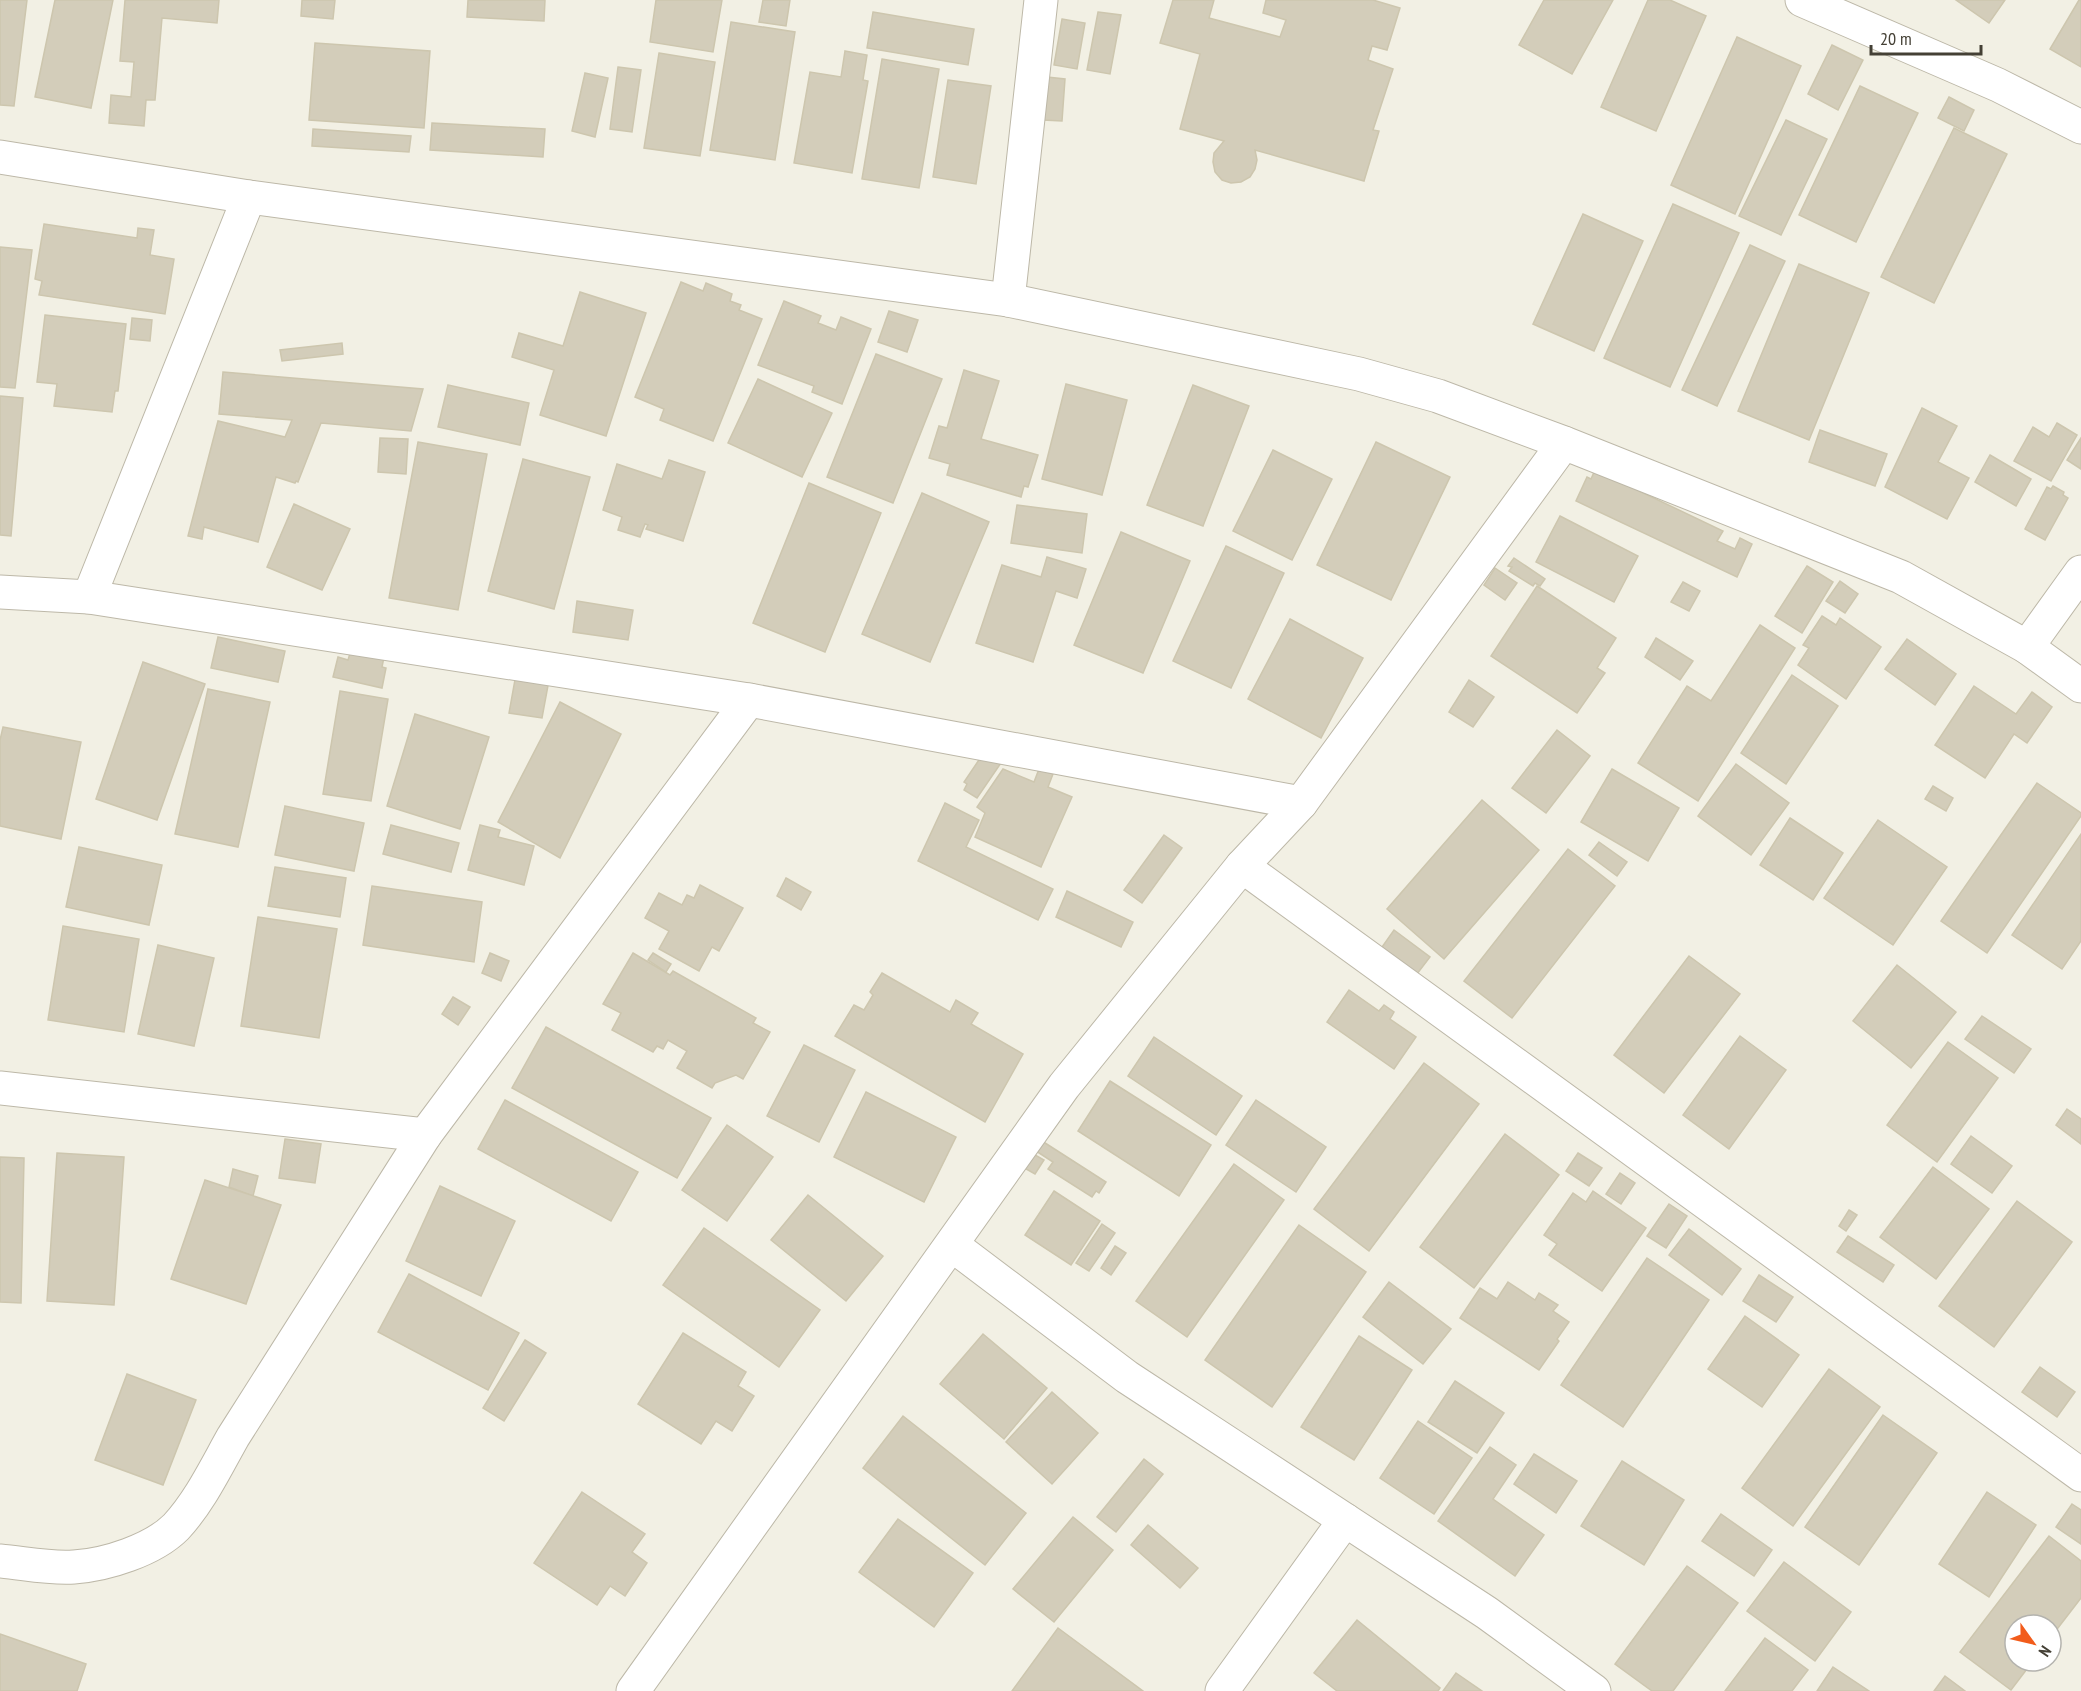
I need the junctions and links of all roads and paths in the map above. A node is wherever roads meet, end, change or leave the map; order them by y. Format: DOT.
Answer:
graph roads {
  1 [pos="1041,0"];
  2 [pos="1803,0"];
  3 [pos="2081,127"];
  4 [pos="0,157"];
  5 [pos="249,197"];
  6 [pos="1008,300"];
  7 [pos="1564,443"];
  8 [pos="2081,572"];
  9 [pos="0,592"];
  10 [pos="89,597"];
  11 [pos="2027,647"];
  12 [pos="2081,686"];
  13 [pos="749,700"];
  14 [pos="1301,803"];
  15 [pos="1242,866"];
  16 [pos="0,1088"];
  17 [pos="425,1135"];
  18 [pos="952,1245"];
  19 [pos="2081,1474"];
  20 [pos="1345,1520"];
  21 [pos="0,1561"];
  22 [pos="633,1691"];
  23 [pos="1222,1691"];
  24 [pos="1594,1691"];
  1 -- 6 [label="street"];
  2 -- 3 [label="street"];
  4 -- 5 [label="street"];
  5 -- 6 [label="street"];
  5 -- 10 [label="street"];
  6 -- 7 [label="street"];
  7 -- 11 [label="street"];
  7 -- 14 [label="street"];
  8 -- 11 [label="street"];
  9 -- 10 [label="street"];
  10 -- 13 [label="street"];
  11 -- 12 [label="street"];
  13 -- 14 [label="street"];
  13 -- 17 [label="street"];
  14 -- 15 [label="street"];
  15 -- 18 [label="street"];
  15 -- 19 [label="street"];
  16 -- 17 [label="street"];
  17 -- 21 [label="street"];
  18 -- 20 [label="street"];
  18 -- 22 [label="street"];
  20 -- 23 [label="street"];
  20 -- 24 [label="street"];
}
